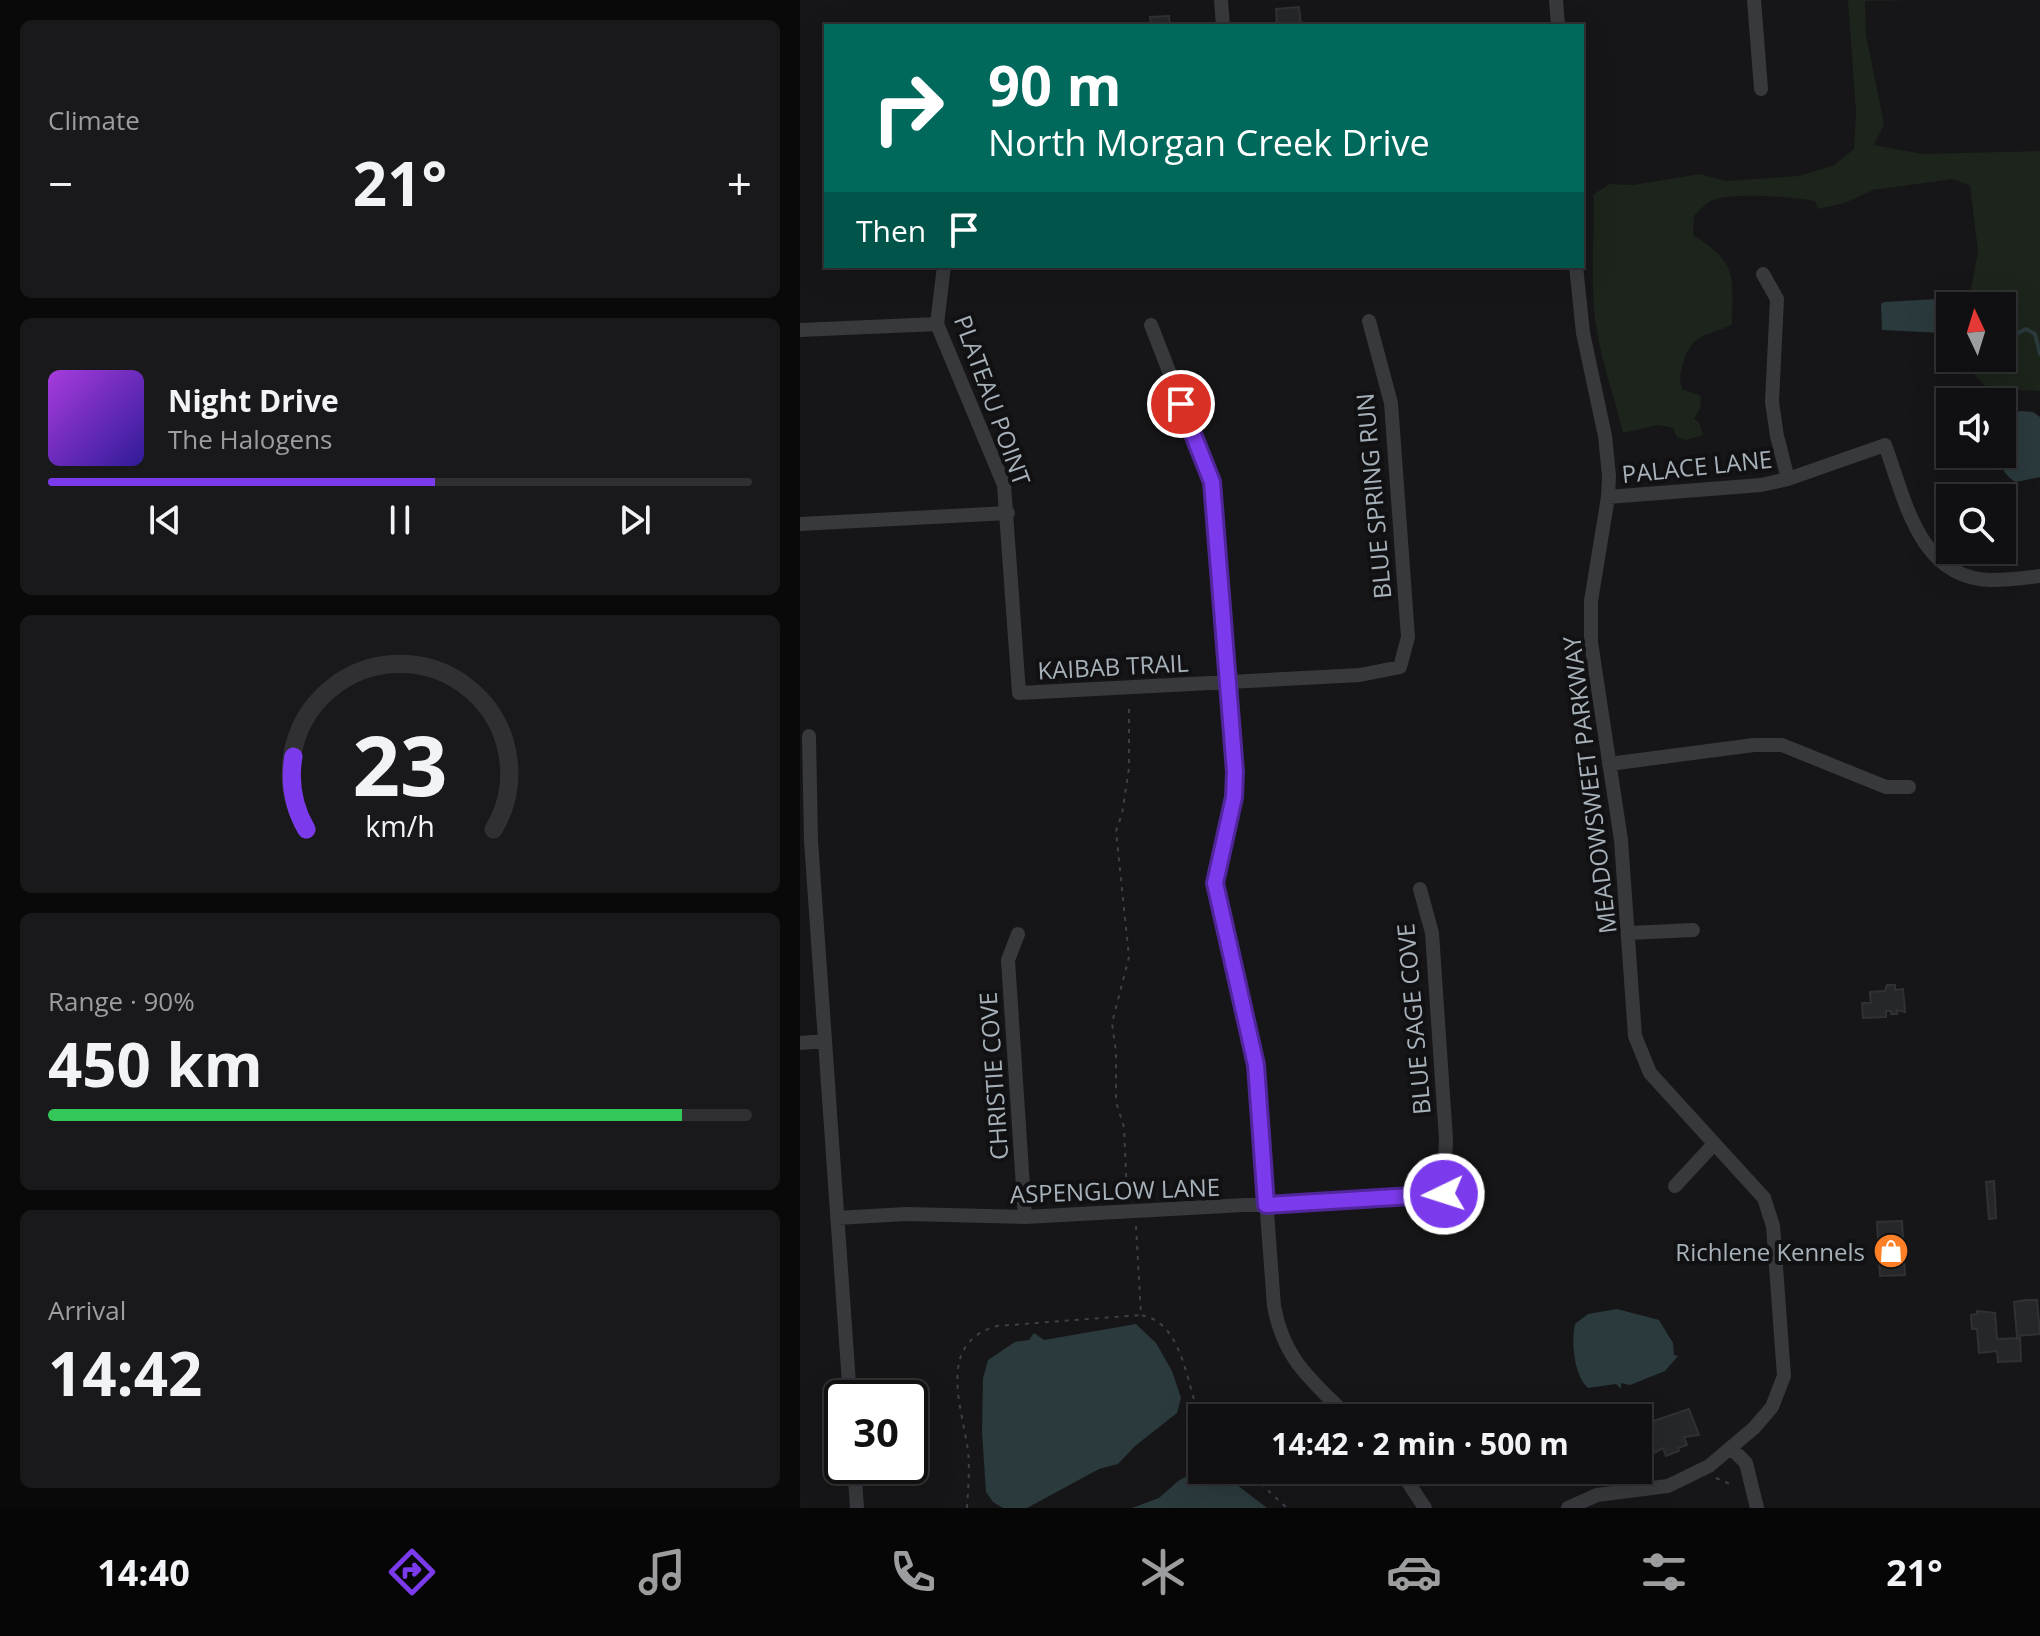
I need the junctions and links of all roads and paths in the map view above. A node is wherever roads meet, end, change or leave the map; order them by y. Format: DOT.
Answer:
graph roads {
  1 [pos="1221,0"];
  2 [pos="1556,0"];
  3 [pos="1754,0"];
  4 [pos="1223,24"];
  5 [pos="1558,24"];
  6 [pos="1761,89"];
  7 [pos="944,268"];
  8 [pos="1576,268"];
  9 [pos="1763,274"];
  10 [pos="1369,321"];
  11 [pos="937,324"];
  12 [pos="1151,325"];
  13 [pos="800,330"];
  14 [pos="1788,479"];
  15 [pos="1608,497"];
  16 [pos="1008,513"];
  17 [pos="800,524"];
  18 [pos="2040,576"];
  19 [pos="1400,667"];
  20 [pos="1228,683"];
  21 [pos="1019,693"];
  22 [pos="1129,704"];
  23 [pos="809,736"];
  24 [pos="1609,764"];
  25 [pos="1909,787"];
  26 [pos="1420,889"];
  27 [pos="1693,930"];
  28 [pos="1629,933"];
  29 [pos="1018,934"];
  30 [pos="824,1041"];
  31 [pos="800,1043"];
  32 [pos="1714,1144"];
  33 [pos="1675,1186"];
  34 [pos="1444,1194"];
  35 [pos="1128,1204"];
  36 [pos="1266,1205"];
  37 [pos="1025,1217"];
  38 [pos="837,1218"];
  39 [pos="1136,1221"];
  40 [pos="1141,1315"];
  41 [pos="849,1380"];
  42 [pos="1196,1404"];
  43 [pos="1335,1404"];
  44 [pos="1731,1448"];
  45 [pos="1712,1475"];
  46 [pos="855,1484"];
  47 [pos="1261,1484"];
  48 [pos="1409,1484"];
  49 [pos="1732,1485"];
  50 [pos="857,1508"];
  51 [pos="967,1508"];
  52 [pos="1287,1508"];
  53 [pos="1425,1508"];
  54 [pos="1568,1508"];
  55 [pos="1757,1508"];
  1 -- 4 [label="street"];
  2 -- 5 [label="street"];
  3 -- 6 [label="street"];
  7 -- 11 [label="street, PLATEAU POINT"];
  8 -- 15 [label="street, MEADOWSWEET PARKWAY"];
  9 -- 14 [label="street"];
  10 -- 19 [label="street, BLUE SPRING RUN"];
  11 -- 13 [label="street"];
  11 -- 16 [label="street, PLATEAU POINT"];
  12 -- 20 [label="street"];
  14 -- 15 [label="street, PALACE LANE"];
  14 -- 18 [label="street, PALACE LANE"];
  15 -- 24 [label="street, MEADOWSWEET PARKWAY"];
  16 -- 17 [label="street"];
  16 -- 21 [label="street, PLATEAU POINT"];
  19 -- 20 [label="street, KAIBAB TRAIL"];
  20 -- 21 [label="street, KAIBAB TRAIL"];
  20 -- 36 [label="street"];
  22 -- 35 [label="path"];
  23 -- 30 [label="street"];
  24 -- 25 [label="street"];
  24 -- 28 [label="street, MEADOWSWEET PARKWAY"];
  26 -- 34 [label="street, BLUE SAGE COVE"];
  27 -- 28 [label="street"];
  28 -- 32 [label="street, MEADOWSWEET PARKWAY"];
  29 -- 37 [label="street, CHRISTIE COVE"];
  30 -- 31 [label="street"];
  30 -- 38 [label="street"];
  32 -- 33 [label="street"];
  32 -- 44 [label="street, MEADOWSWEET PARKWAY"];
  34 -- 36 [label="street, ASPENGLOW LANE"];
  36 -- 37 [label="street, ASPENGLOW LANE"];
  36 -- 43 [label="street"];
  37 -- 38 [label="street, ASPENGLOW LANE"];
  38 -- 41 [label="street"];
  39 -- 40 [label="path"];
  40 -- 42 [label="path"];
  40 -- 51 [label="path"];
  44 -- 54 [label="street, MEADOWSWEET PARKWAY"];
  44 -- 55 [label="street"];
  45 -- 49 [label="path"];
  46 -- 50 [label="street"];
  47 -- 52 [label="path"];
  48 -- 53 [label="street"];
}
